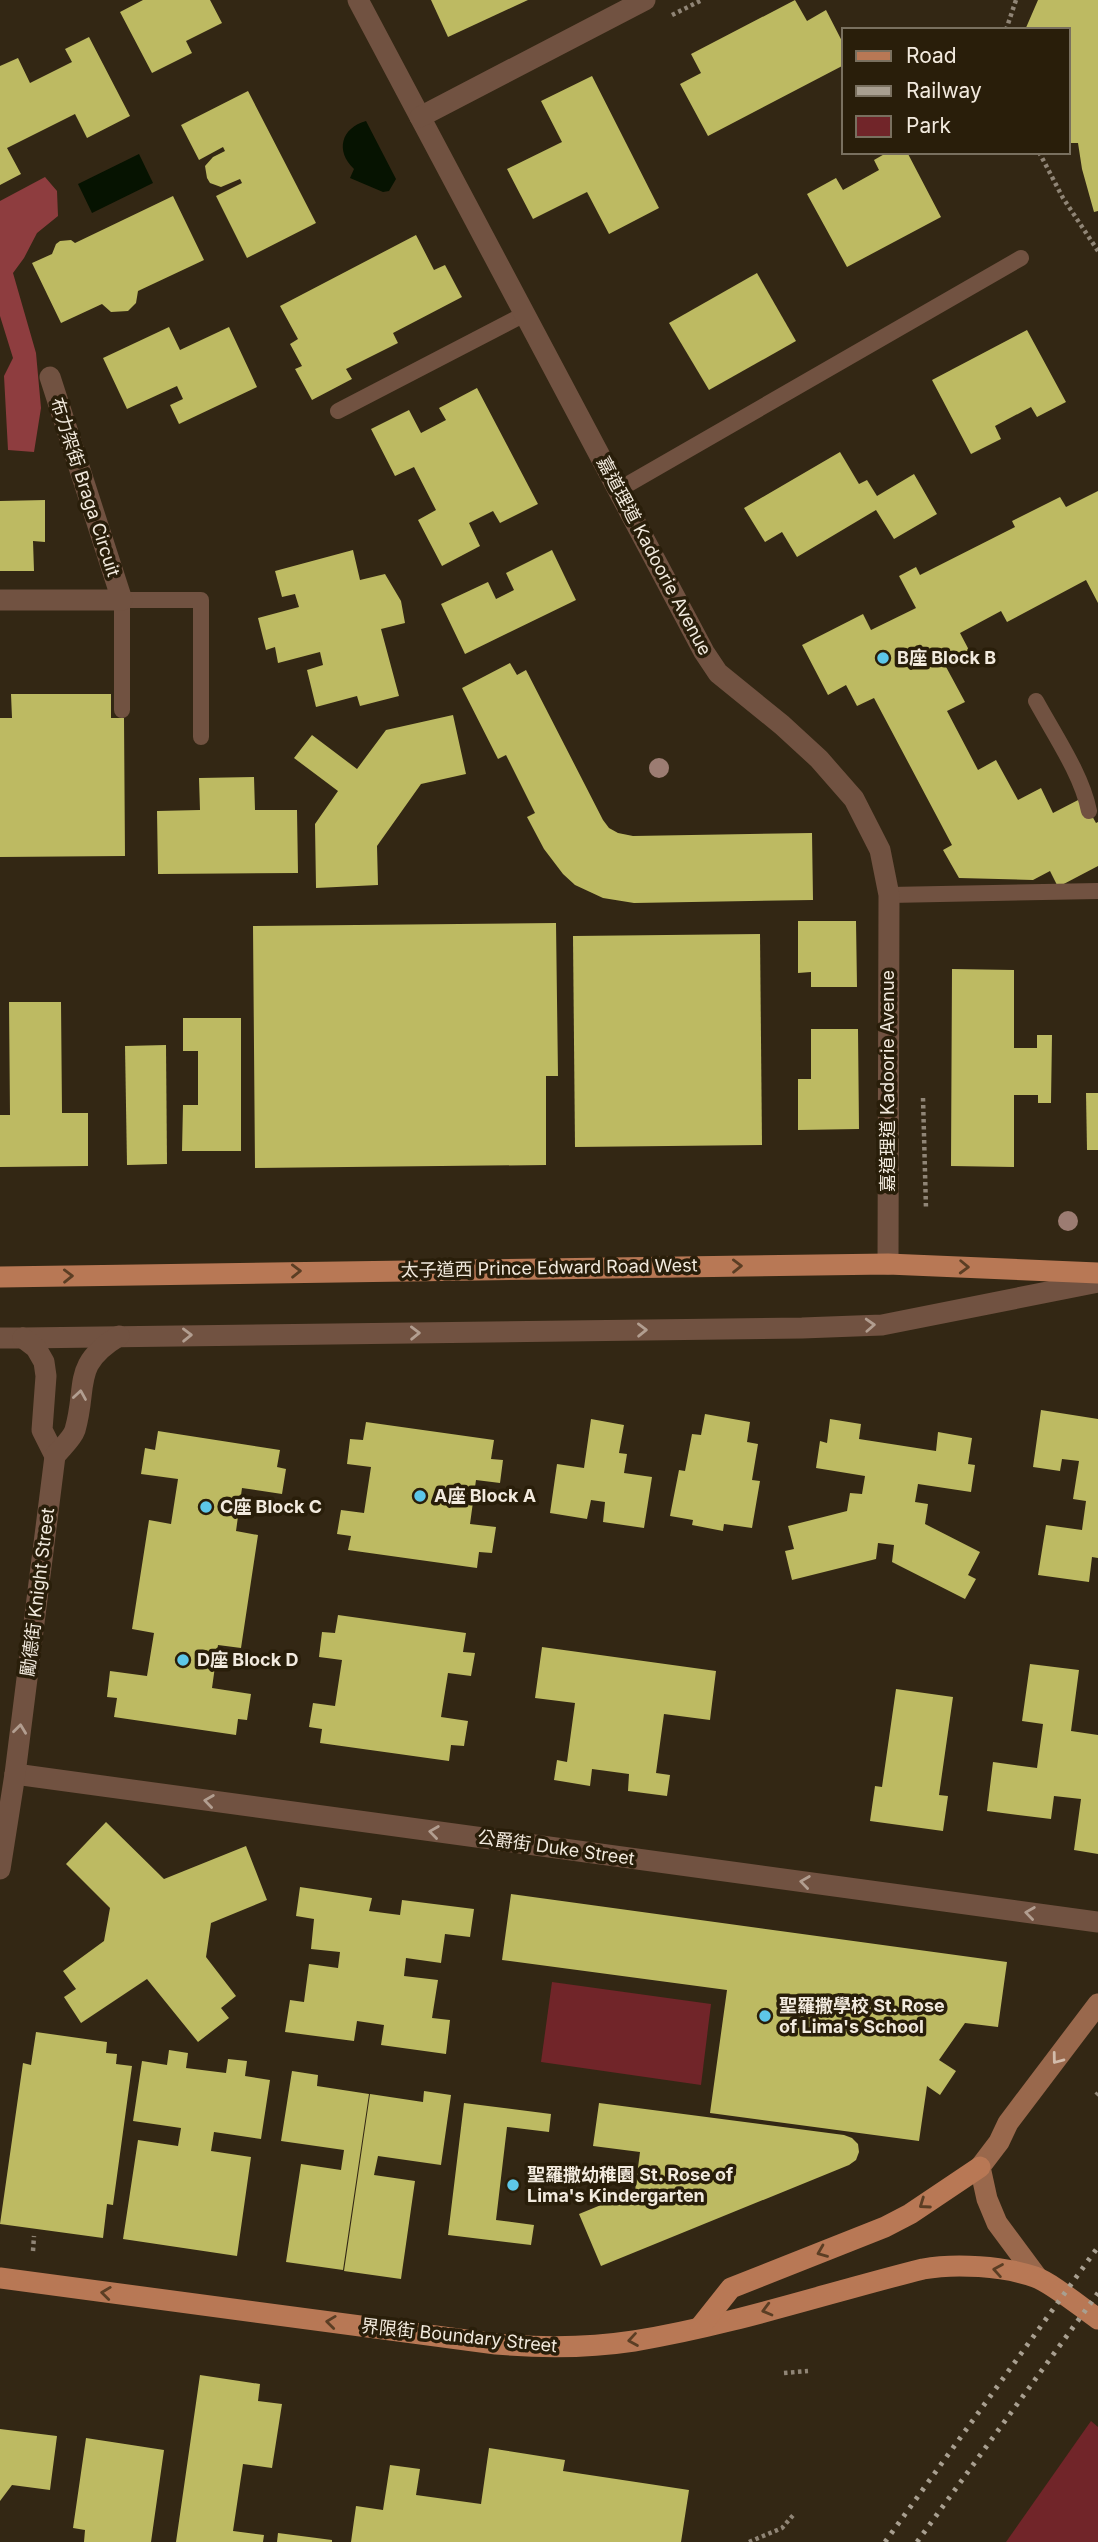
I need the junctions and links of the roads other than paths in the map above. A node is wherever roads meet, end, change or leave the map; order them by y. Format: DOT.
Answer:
graph roads {
  1 [pos="358,0"];
  2 [pos="645,0"];
  3 [pos="420,117"];
  4 [pos="1020,258"];
  5 [pos="525,314"];
  6 [pos="50,377"];
  7 [pos="338,411"];
  8 [pos="618,490"];
  9 [pos="0,600"];
  10 [pos="122,600"];
  11 [pos="1036,701"];
  12 [pos="122,710"];
  13 [pos="201,737"];
  14 [pos="1089,811"];
  15 [pos="1098,891"];
  16 [pos="888,895"];
  17 [pos="888,1264"];
  18 [pos="1098,1273"];
  19 [pos="0,1277"];
  20 [pos="1098,1282"];
  21 [pos="119,1336"];
  22 [pos="0,1338"];
  23 [pos="23,1338"];
  24 [pos="55,1456"];
  25 [pos="15,1774"];
  26 [pos="2,1837"];
  27 [pos="0,1869"];
  28 [pos="1098,1922"];
  29 [pos="1098,2004"];
  30 [pos="981,2167"];
  31 [pos="1037,2277"];
  32 [pos="0,2278"];
  33 [pos="1098,2319"];
  34 [pos="700,2327"];
  1 -- 3 [label="street, 嘉道理道 Kadoorie Avenue"];
  2 -- 3 [label="street"];
  3 -- 5 [label="street, 嘉道理道 Kadoorie Avenue"];
  4 -- 8 [label="lane"];
  5 -- 7 [label="lane"];
  5 -- 8 [label="street, 嘉道理道 Kadoorie Avenue"];
  6 -- 10 [label="street, 布力架街 Braga Circuit"];
  8 -- 16 [label="street, 嘉道理道 Kadoorie Avenue"];
  9 -- 10 [label="street, 布力架街 Braga Circuit"];
  10 -- 12 [label="lane"];
  10 -- 13 [label="lane"];
  11 -- 14 [label="lane"];
  15 -- 16 [label="lane"];
  16 -- 17 [label="street, 嘉道理道 Kadoorie Avenue"];
  17 -- 18 [label="main road, 太子道西 Prince Edward Road West, one-way"];
  19 -- 17 [label="main road, 太子道西 Prince Edward Road West, one-way"];
  21 -- 20 [label="street, one-way"];
  21 -- 23 [label="street"];
  24 -- 21 [label="street, 勵德街 Knight Street, one-way"];
  22 -- 23 [label="street"];
  23 -- 24 [label="street"];
  25 -- 24 [label="street, 勵德街 Knight Street, one-way"];
  25 -- 26 [label="street, 勵德街 Knight Street"];
  28 -- 25 [label="street, 公爵街 Duke Street, one-way"];
  26 -- 27 [label="street, 勵德街 Knight Street"];
  29 -- 30 [label="main road, one-way"];
  30 -- 31 [label="main road, 界限街 Boundary Street"];
  30 -- 34 [label="main road, one-way"];
  31 -- 33 [label="main road, 界限街 Boundary Street"];
  31 -- 34 [label="main road, 界限街 Boundary Street, one-way"];
  34 -- 32 [label="main road, 界限街 Boundary Street, one-way"];
}
